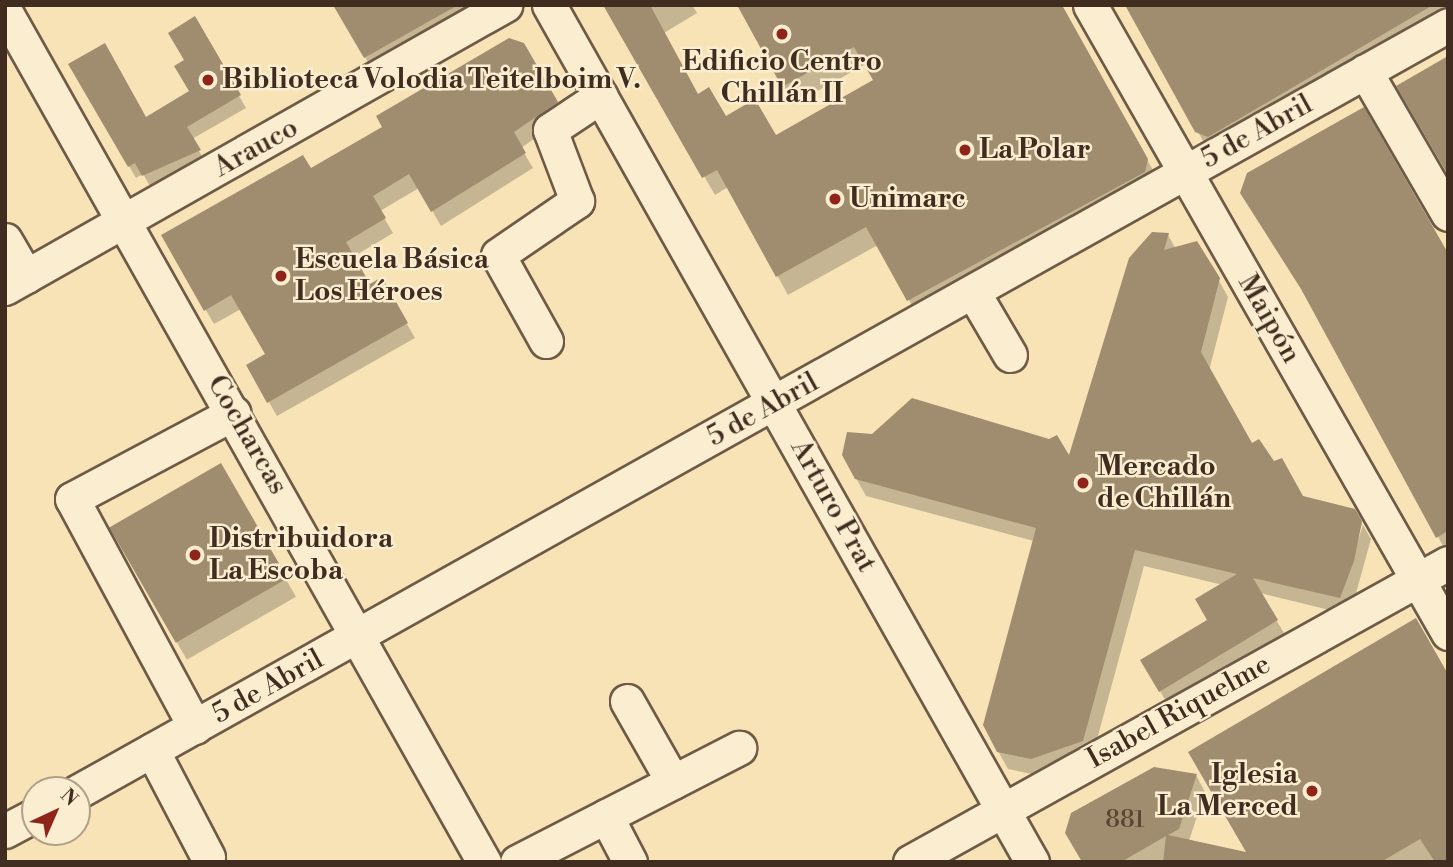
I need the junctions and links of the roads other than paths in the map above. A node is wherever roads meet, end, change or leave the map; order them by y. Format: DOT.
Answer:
graph roads {
  1 [pos="505,5"];
  2 [pos="549,5"];
  3 [pos="1090,5"];
  4 [pos="5,11"];
  5 [pos="1448,25"];
  6 [pos="1365,71"];
  7 [pos="601,96"];
  8 [pos="1185,173"];
  9 [pos="1448,214"];
  10 [pos="124,221"];
  11 [pos="5,240"];
  12 [pos="16,282"];
  13 [pos="973,292"];
  14 [pos="546,341"];
  15 [pos="1010,355"];
  16 [pos="775,403"];
  17 [pos="234,413"];
  18 [pos="1448,563"];
  19 [pos="1418,580"];
  20 [pos="1448,633"];
  21 [pos="360,636"];
  22 [pos="627,701"];
  23 [pos="195,727"];
  24 [pos="739,748"];
  25 [pos="152,750"];
  26 [pos="673,782"];
  27 [pos="91,784"];
  28 [pos="1003,810"];
  29 [pos="606,816"];
  30 [pos="21,822"];
  31 [pos="5,831"];
  32 [pos="552,854"];
  33 [pos="208,857"];
  34 [pos="485,862"];
  35 [pos="517,862"];
  36 [pos="630,862"];
  37 [pos="910,862"];
  38 [pos="1032,862"];
  1 -- 10 [label="street, Arauco"];
  2 -- 7 [label="street, Arturo Prat"];
  3 -- 8 [label="street, Maipón"];
  4 -- 10 [label="street, Cocharcas"];
  5 -- 6 [label="street, 5 de Abril"];
  6 -- 8 [label="street, 5 de Abril"];
  6 -- 9 [label="street"];
  7 -- 14 [label="street"];
  7 -- 16 [label="street, Arturo Prat"];
  8 -- 13 [label="street, 5 de Abril"];
  8 -- 19 [label="street, Maipón"];
  10 -- 12 [label="street, Arauco"];
  10 -- 17 [label="street, Cocharcas"];
  11 -- 12 [label="street"];
  13 -- 15 [label="street"];
  13 -- 16 [label="street, 5 de Abril"];
  16 -- 21 [label="street, 5 de Abril"];
  16 -- 28 [label="street, Arturo Prat"];
  17 -- 21 [label="street, Cocharcas"];
  17 -- 23 [label="street"];
  18 -- 19 [label="street, Isabel Riquelme"];
  19 -- 20 [label="street, Maipón"];
  19 -- 28 [label="street, Isabel Riquelme"];
  21 -- 23 [label="street, 5 de Abril"];
  21 -- 34 [label="street, Cocharcas"];
  22 -- 26 [label="street"];
  23 -- 25 [label="street, 5 de Abril"];
  24 -- 26 [label="street"];
  25 -- 27 [label="street, 5 de Abril"];
  25 -- 33 [label="street"];
  26 -- 29 [label="street"];
  28 -- 37 [label="street, Isabel Riquelme"];
  28 -- 38 [label="street, Arturo Prat"];
  29 -- 32 [label="street"];
  29 -- 36 [label="street"];
  30 -- 31 [label="street"];
  32 -- 35 [label="street"];
}
